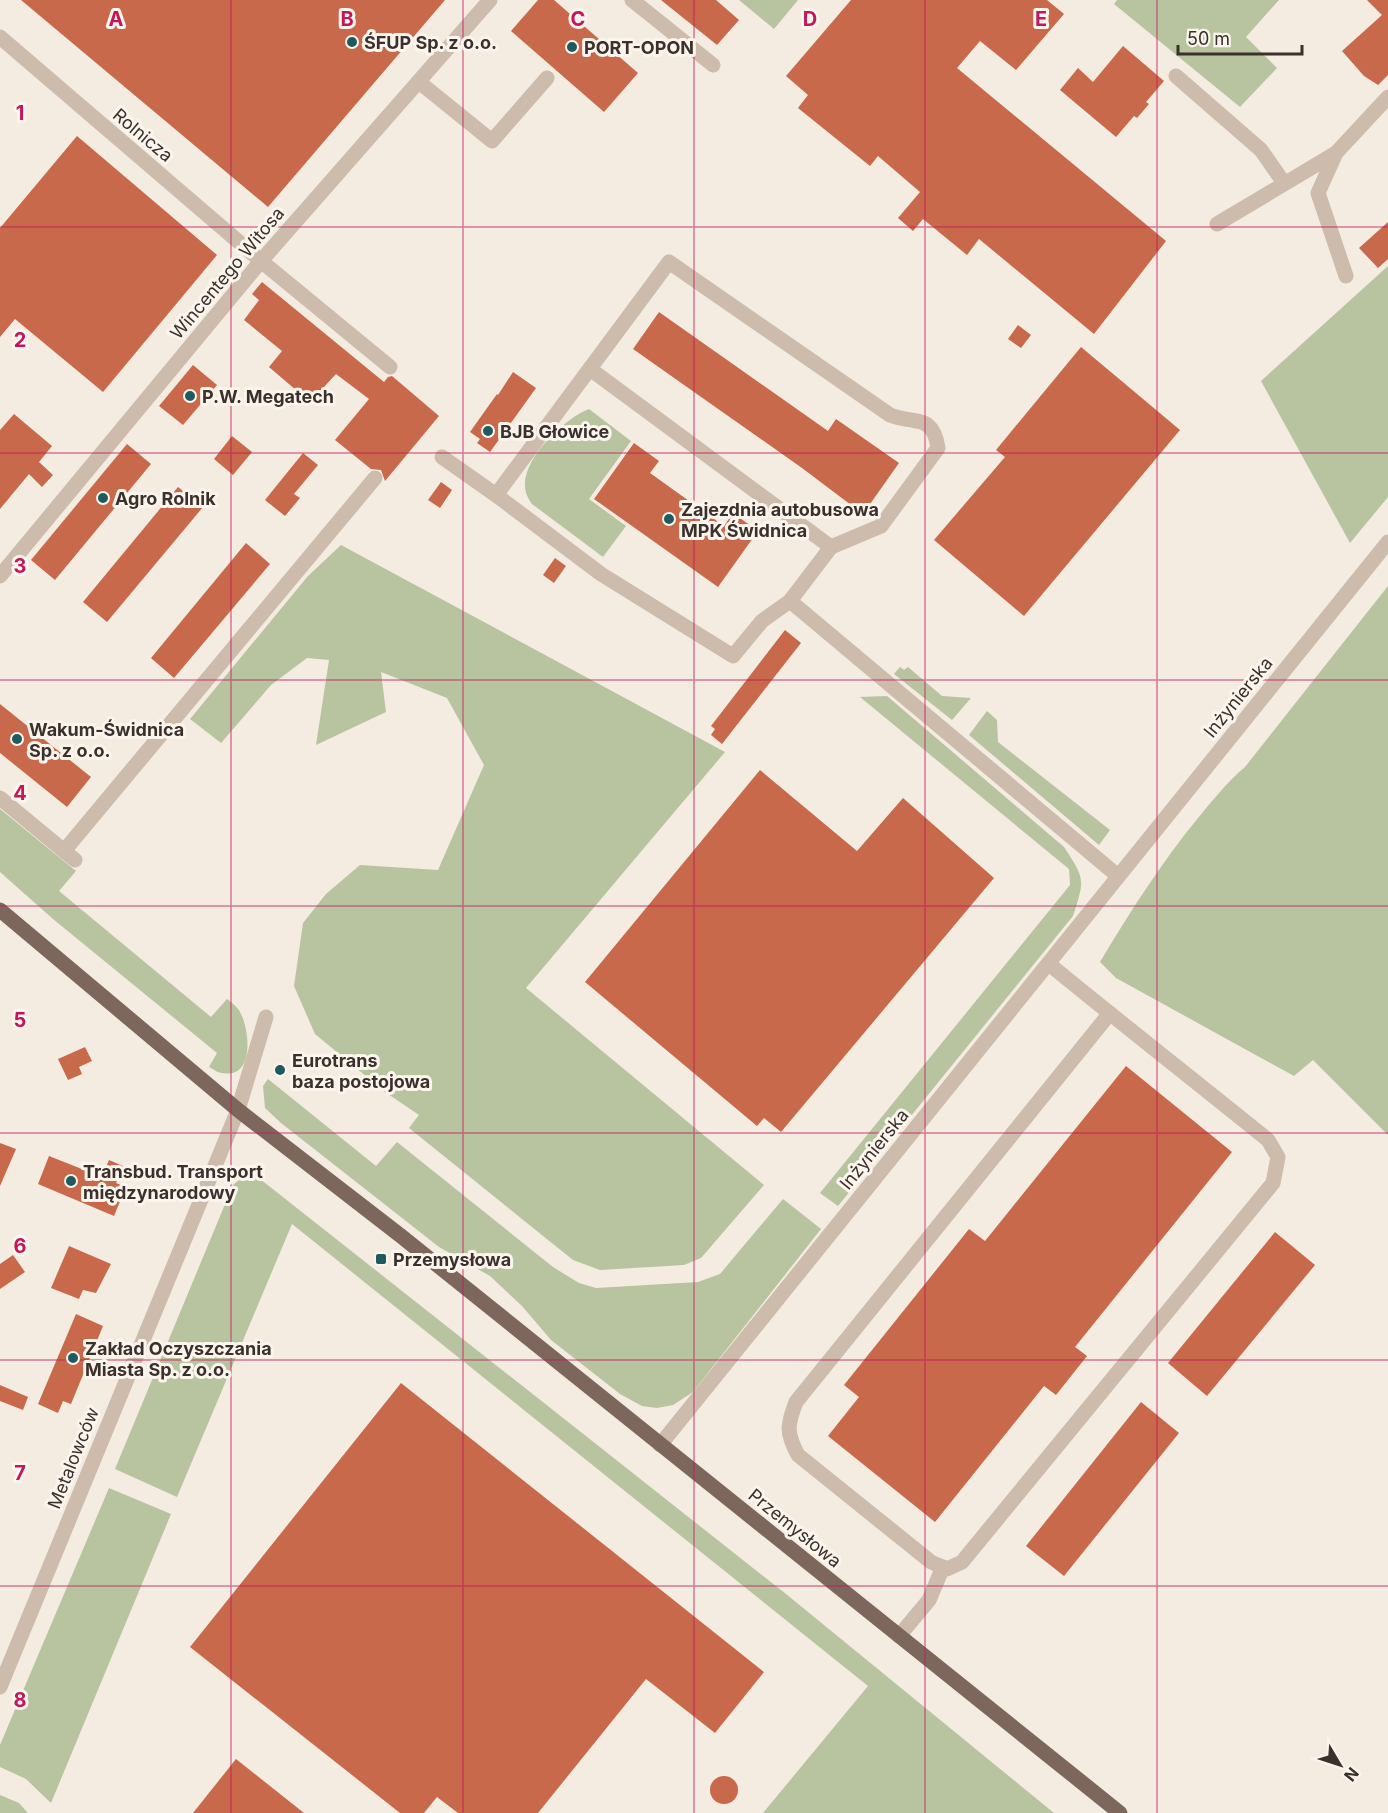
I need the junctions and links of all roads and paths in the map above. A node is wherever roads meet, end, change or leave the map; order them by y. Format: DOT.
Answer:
graph roads {
  1 [pos="490,0"];
  2 [pos="632,0"];
  3 [pos="0,37"];
  4 [pos="713,65"];
  5 [pos="1176,76"];
  6 [pos="547,78"];
  7 [pos="419,82"];
  8 [pos="1388,97"];
  9 [pos="1336,153"];
  10 [pos="1284,183"];
  11 [pos="1216,224"];
  12 [pos="261,261"];
  13 [pos="1346,276"];
  14 [pos="390,367"];
  15 [pos="590,369"];
  16 [pos="442,457"];
  17 [pos="375,478"];
  18 [pos="496,495"];
  19 [pos="1388,542"];
  20 [pos="831,547"];
  21 [pos="0,576"];
  22 [pos="790,601"];
  23 [pos="0,798"];
  24 [pos="1118,876"];
  25 [pos="0,910"];
  26 [pos="1049,964"];
  27 [pos="1110,1013"];
  28 [pos="266,1017"];
  29 [pos="238,1110"];
  30 [pos="660,1445"];
  31 [pos="943,1567"];
  32 [pos="899,1636"];
  33 [pos="0,1687"];
  34 [pos="1120,1813"];
  1 -- 7 [label="street, Wincentego Witosa"];
  2 -- 4 [label="street"];
  3 -- 12 [label="street, Rolnicza"];
  5 -- 10 [label="street"];
  6 -- 7 [label="street"];
  7 -- 12 [label="street, Wincentego Witosa"];
  8 -- 9 [label="street"];
  9 -- 10 [label="street"];
  9 -- 13 [label="street"];
  10 -- 11 [label="street"];
  12 -- 14 [label="street, Rolnicza"];
  12 -- 21 [label="street, Wincentego Witosa"];
  15 -- 18 [label="street"];
  15 -- 20 [label="street"];
  15 -- 20 [label="street"];
  16 -- 18 [label="street"];
  17 -- 23 [label="street"];
  18 -- 22 [label="street"];
  19 -- 24 [label="street, Inżynierska"];
  20 -- 22 [label="street"];
  22 -- 24 [label="street"];
  24 -- 26 [label="street, Inżynierska"];
  25 -- 29 [label="main road, Przemysłowa"];
  26 -- 27 [label="street"];
  26 -- 30 [label="street, Inżynierska"];
  27 -- 31 [label="street"];
  27 -- 31 [label="street"];
  28 -- 29 [label="street, Metalowców"];
  29 -- 30 [label="main road, Przemysłowa"];
  29 -- 33 [label="street, Metalowców"];
  30 -- 32 [label="main road, Przemysłowa"];
  31 -- 32 [label="street"];
  32 -- 34 [label="main road, Przemysłowa"];
}
